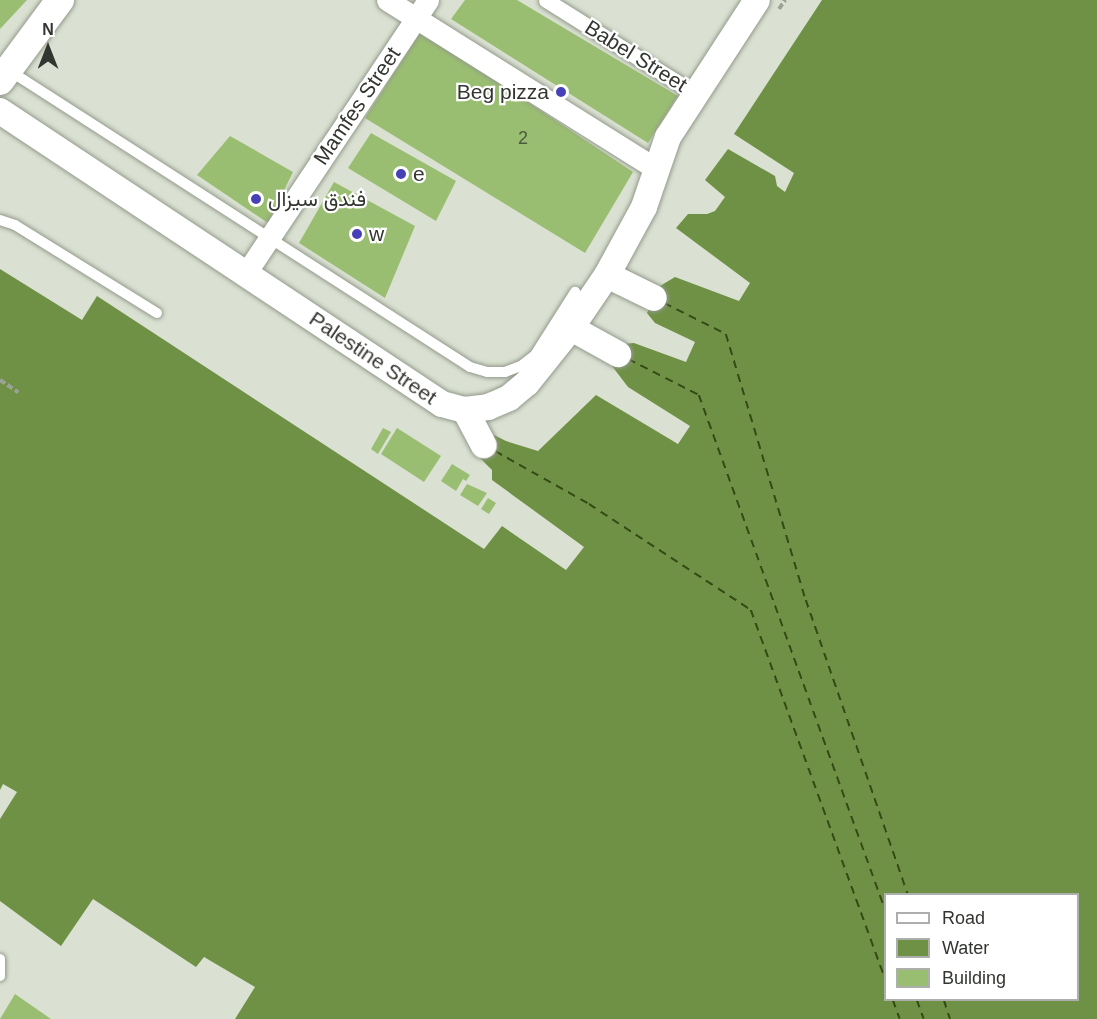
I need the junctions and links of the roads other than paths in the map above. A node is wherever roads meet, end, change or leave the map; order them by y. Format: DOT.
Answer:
graph roads {
  1 [pos="60,0"];
  2 [pos="387,0"];
  3 [pos="429,0"];
  4 [pos="546,0"];
  5 [pos="758,0"];
  6 [pos="416,18"];
  7 [pos="4,76"];
  8 [pos="696,94"];
  9 [pos="0,111"];
  10 [pos="656,169"];
  11 [pos="0,220"];
  12 [pos="269,239"];
  13 [pos="246,273"];
  14 [pos="607,275"];
  15 [pos="575,292"];
  16 [pos="654,298"];
  17 [pos="157,313"];
  18 [pos="565,324"];
  19 [pos="618,354"];
  20 [pos="465,410"];
  21 [pos="484,445"];
  22 [pos="0,959"];
  23 [pos="0,976"];
  1 -- 7 [label="main road"];
  2 -- 6 [label="street"];
  3 -- 6 [label="street, Mamfes Street"];
  4 -- 8 [label="street, Babel Street"];
  5 -- 8 [label="street, Palestine Street"];
  6 -- 10 [label="street"];
  6 -- 12 [label="street, Mamfes Street"];
  7 -- 12 [label="lane"];
  8 -- 10 [label="street, Palestine Street"];
  9 -- 13 [label="street, Palestine Street"];
  10 -- 14 [label="street, Palestine Street"];
  11 -- 17 [label="lane"];
  12 -- 13 [label="street, Mamfes Street"];
  12 -- 18 [label="lane"];
  13 -- 20 [label="street, Palestine Street"];
  14 -- 16 [label="street"];
  14 -- 18 [label="street, Palestine Street"];
  15 -- 18 [label="lane"];
  18 -- 19 [label="street"];
  18 -- 20 [label="street, Palestine Street"];
  20 -- 21 [label="street"];
  22 -- 23 [label="lane"];
}
